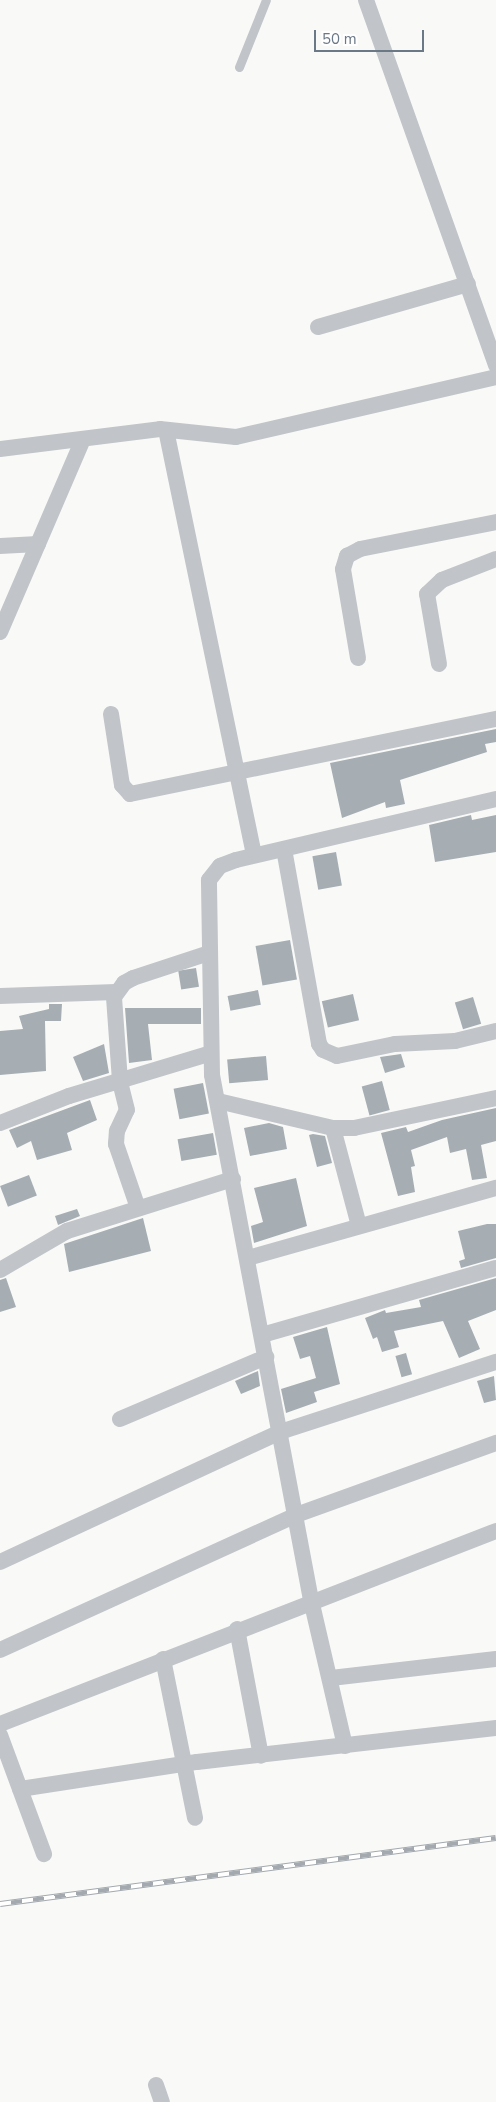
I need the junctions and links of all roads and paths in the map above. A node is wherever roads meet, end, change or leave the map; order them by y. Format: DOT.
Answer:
graph roads {
  1 [pos="266,0"];
  2 [pos="366,0"];
  3 [pos="239,67"];
  4 [pos="468,284"];
  5 [pos="318,327"];
  6 [pos="496,366"];
  7 [pos="496,377"];
  8 [pos="166,430"];
  9 [pos="84,439"];
  10 [pos="0,449"];
  11 [pos="496,522"];
  12 [pos="38,544"];
  13 [pos="0,546"];
  14 [pos="496,559"];
  15 [pos="0,632"];
  16 [pos="358,658"];
  17 [pos="440,664"];
  18 [pos="111,714"];
  19 [pos="496,719"];
  20 [pos="236,774"];
  21 [pos="496,800"];
  22 [pos="284,849"];
  23 [pos="254,856"];
  24 [pos="209,953"];
  25 [pos="116,992"];
  26 [pos="0,996"];
  27 [pos="496,1032"];
  28 [pos="211,1053"];
  29 [pos="120,1081"];
  30 [pos="496,1098"];
  31 [pos="218,1101"];
  32 [pos="0,1123"];
  33 [pos="334,1128"];
  34 [pos="233,1178"];
  35 [pos="496,1188"];
  36 [pos="138,1208"];
  37 [pos="359,1226"];
  38 [pos="248,1258"];
  39 [pos="496,1268"];
  40 [pos="0,1270"];
  41 [pos="262,1335"];
  42 [pos="266,1357"];
  43 [pos="496,1362"];
  44 [pos="120,1419"];
  45 [pos="280,1432"];
  46 [pos="496,1443"];
  47 [pos="296,1515"];
  48 [pos="496,1531"];
  49 [pos="0,1562"];
  50 [pos="311,1600"];
  51 [pos="237,1629"];
  52 [pos="0,1650"];
  53 [pos="163,1659"];
  54 [pos="496,1659"];
  55 [pos="331,1678"];
  56 [pos="0,1724"];
  57 [pos="496,1728"];
  58 [pos="0,1735"];
  59 [pos="345,1746"];
  60 [pos="261,1756"];
  61 [pos="184,1764"];
  62 [pos="20,1789"];
  63 [pos="195,1818"];
  64 [pos="44,1854"];
  65 [pos="156,2085"];
  66 [pos="162,2102"];
  1 -- 3 [label="lane"];
  2 -- 4 [label="street"];
  4 -- 5 [label="street"];
  4 -- 6 [label="street"];
  7 -- 8 [label="street"];
  8 -- 9 [label="street"];
  8 -- 20 [label="street"];
  9 -- 10 [label="street"];
  9 -- 12 [label="street"];
  11 -- 16 [label="street"];
  12 -- 13 [label="street"];
  12 -- 15 [label="street"];
  14 -- 17 [label="street"];
  18 -- 20 [label="street"];
  19 -- 20 [label="street"];
  20 -- 23 [label="street"];
  21 -- 22 [label="street"];
  22 -- 23 [label="street"];
  22 -- 27 [label="street"];
  23 -- 24 [label="street"];
  24 -- 25 [label="street"];
  24 -- 28 [label="street"];
  25 -- 26 [label="street"];
  25 -- 29 [label="street"];
  28 -- 29 [label="street"];
  28 -- 31 [label="street"];
  29 -- 32 [label="street"];
  29 -- 36 [label="street"];
  30 -- 33 [label="street"];
  31 -- 33 [label="street"];
  31 -- 34 [label="street"];
  33 -- 37 [label="street"];
  34 -- 36 [label="street"];
  34 -- 38 [label="street"];
  35 -- 37 [label="street"];
  36 -- 40 [label="street"];
  37 -- 38 [label="street"];
  38 -- 41 [label="street"];
  39 -- 41 [label="street"];
  41 -- 42 [label="street"];
  42 -- 44 [label="street"];
  42 -- 45 [label="street"];
  43 -- 45 [label="street"];
  45 -- 47 [label="street"];
  45 -- 49 [label="street"];
  46 -- 47 [label="street"];
  47 -- 50 [label="street"];
  47 -- 52 [label="street"];
  48 -- 50 [label="street"];
  50 -- 51 [label="street"];
  50 -- 55 [label="street"];
  51 -- 53 [label="street"];
  51 -- 60 [label="street"];
  53 -- 56 [label="street"];
  53 -- 61 [label="street"];
  54 -- 55 [label="street"];
  55 -- 59 [label="street"];
  57 -- 59 [label="street"];
  58 -- 62 [label="street"];
  59 -- 60 [label="street"];
  60 -- 61 [label="street"];
  61 -- 62 [label="street"];
  61 -- 63 [label="street"];
  62 -- 64 [label="street"];
  65 -- 66 [label="street"];
}
